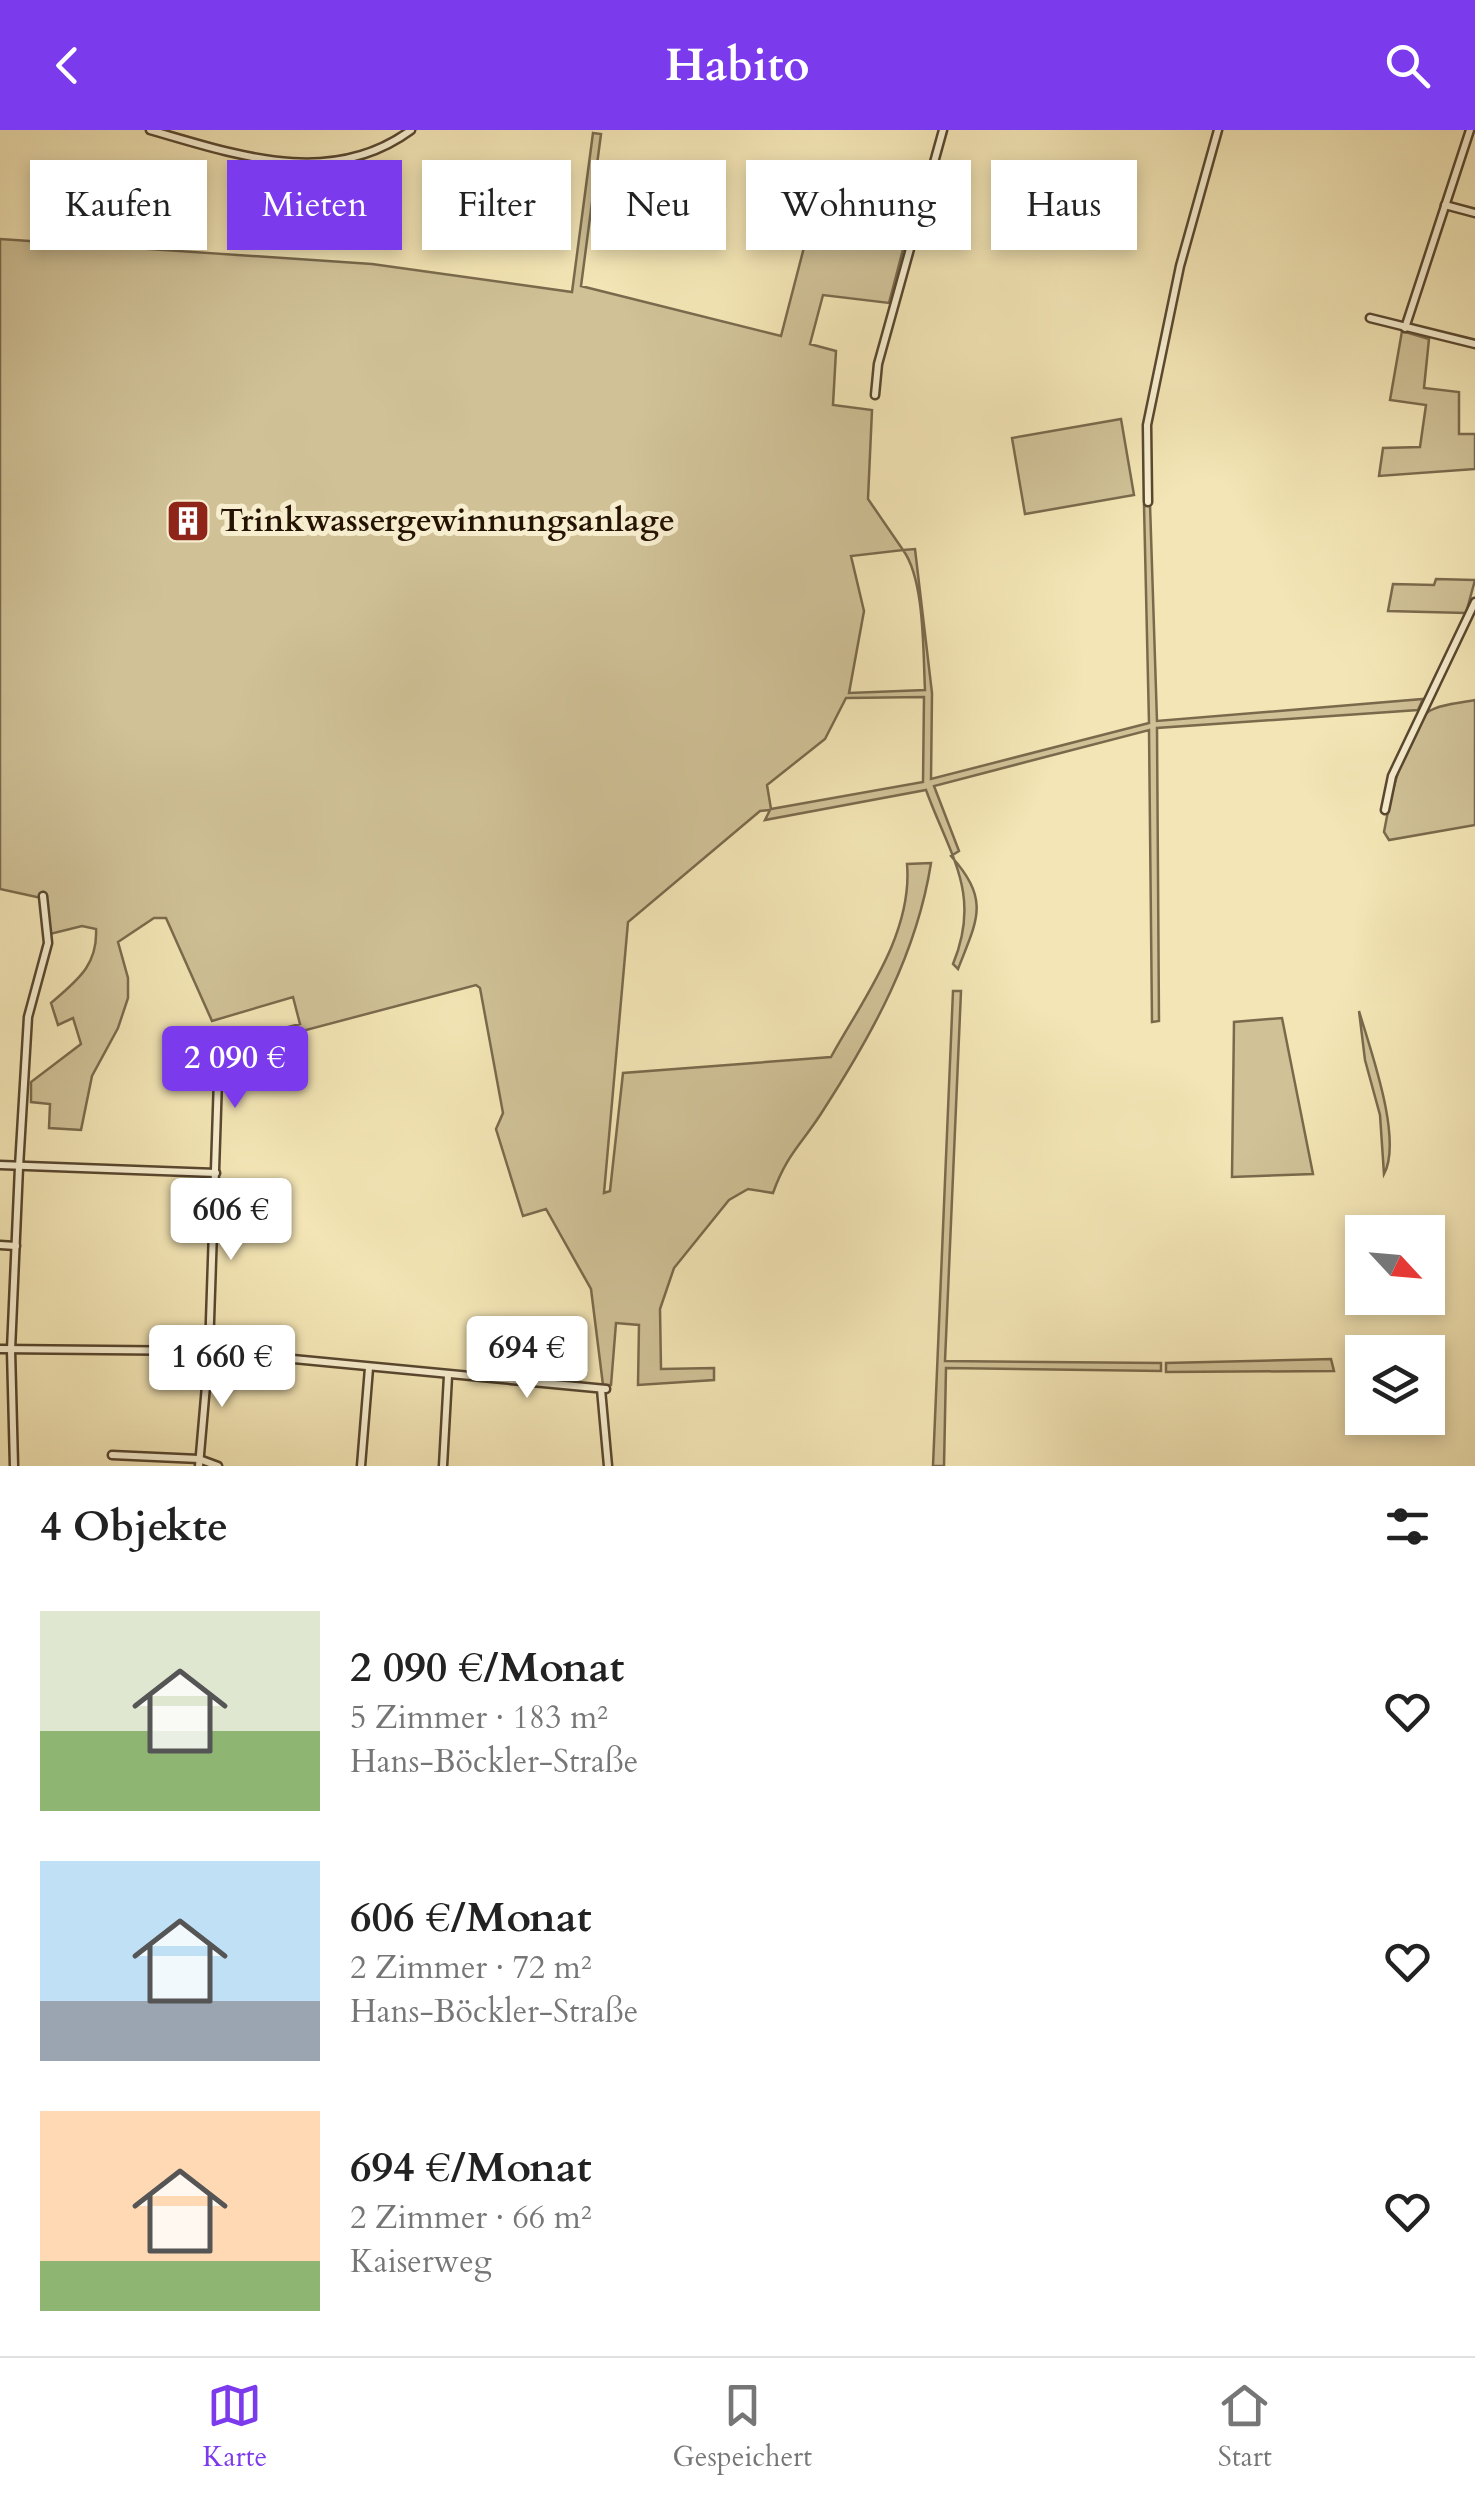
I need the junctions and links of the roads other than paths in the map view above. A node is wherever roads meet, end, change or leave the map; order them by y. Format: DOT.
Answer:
graph roads {
  1 [pos="150,130"];
  2 [pos="411,130"];
  3 [pos="943,130"];
  4 [pos="1218,130"];
  5 [pos="1470,130"];
  6 [pos="1445,205"];
  7 [pos="1475,213"];
  8 [pos="1370,318"];
  9 [pos="1405,328"];
  10 [pos="1475,344"];
  11 [pos="875,395"];
  12 [pos="1148,502"];
  13 [pos="1475,602"];
  14 [pos="1385,810"];
  15 [pos="42,896"];
  16 [pos="219,1049"];
  17 [pos="0,1165"];
  18 [pos="19,1167"];
  19 [pos="216,1173"];
  20 [pos="0,1245"];
  21 [pos="16,1246"];
  22 [pos="0,1350"];
  23 [pos="11,1350"];
  24 [pos="209,1351"];
  25 [pos="369,1368"];
  26 [pos="448,1376"];
  27 [pos="112,1455"];
  28 [pos="199,1462"];
  29 [pos="14,1466"];
  30 [pos="218,1466"];
  31 [pos="361,1466"];
  32 [pos="443,1466"];
  33 [pos="608,1466"];
  1 -- 2 [label="street"];
  3 -- 11 [label="street"];
  4 -- 12 [label="street"];
  5 -- 6 [label="street"];
  6 -- 7 [label="street"];
  6 -- 9 [label="street"];
  8 -- 9 [label="street"];
  9 -- 10 [label="street"];
  13 -- 14 [label="street"];
  15 -- 18 [label="street"];
  16 -- 19 [label="street"];
  17 -- 18 [label="street"];
  18 -- 19 [label="street"];
  18 -- 21 [label="street"];
  19 -- 24 [label="street"];
  20 -- 21 [label="street"];
  21 -- 23 [label="street"];
  22 -- 23 [label="street"];
  23 -- 24 [label="street"];
  23 -- 29 [label="street"];
  24 -- 25 [label="street"];
  24 -- 28 [label="street"];
  25 -- 26 [label="street"];
  25 -- 31 [label="street"];
  26 -- 32 [label="street"];
  26 -- 33 [label="street"];
  27 -- 28 [label="street"];
  28 -- 30 [label="street"];
}
